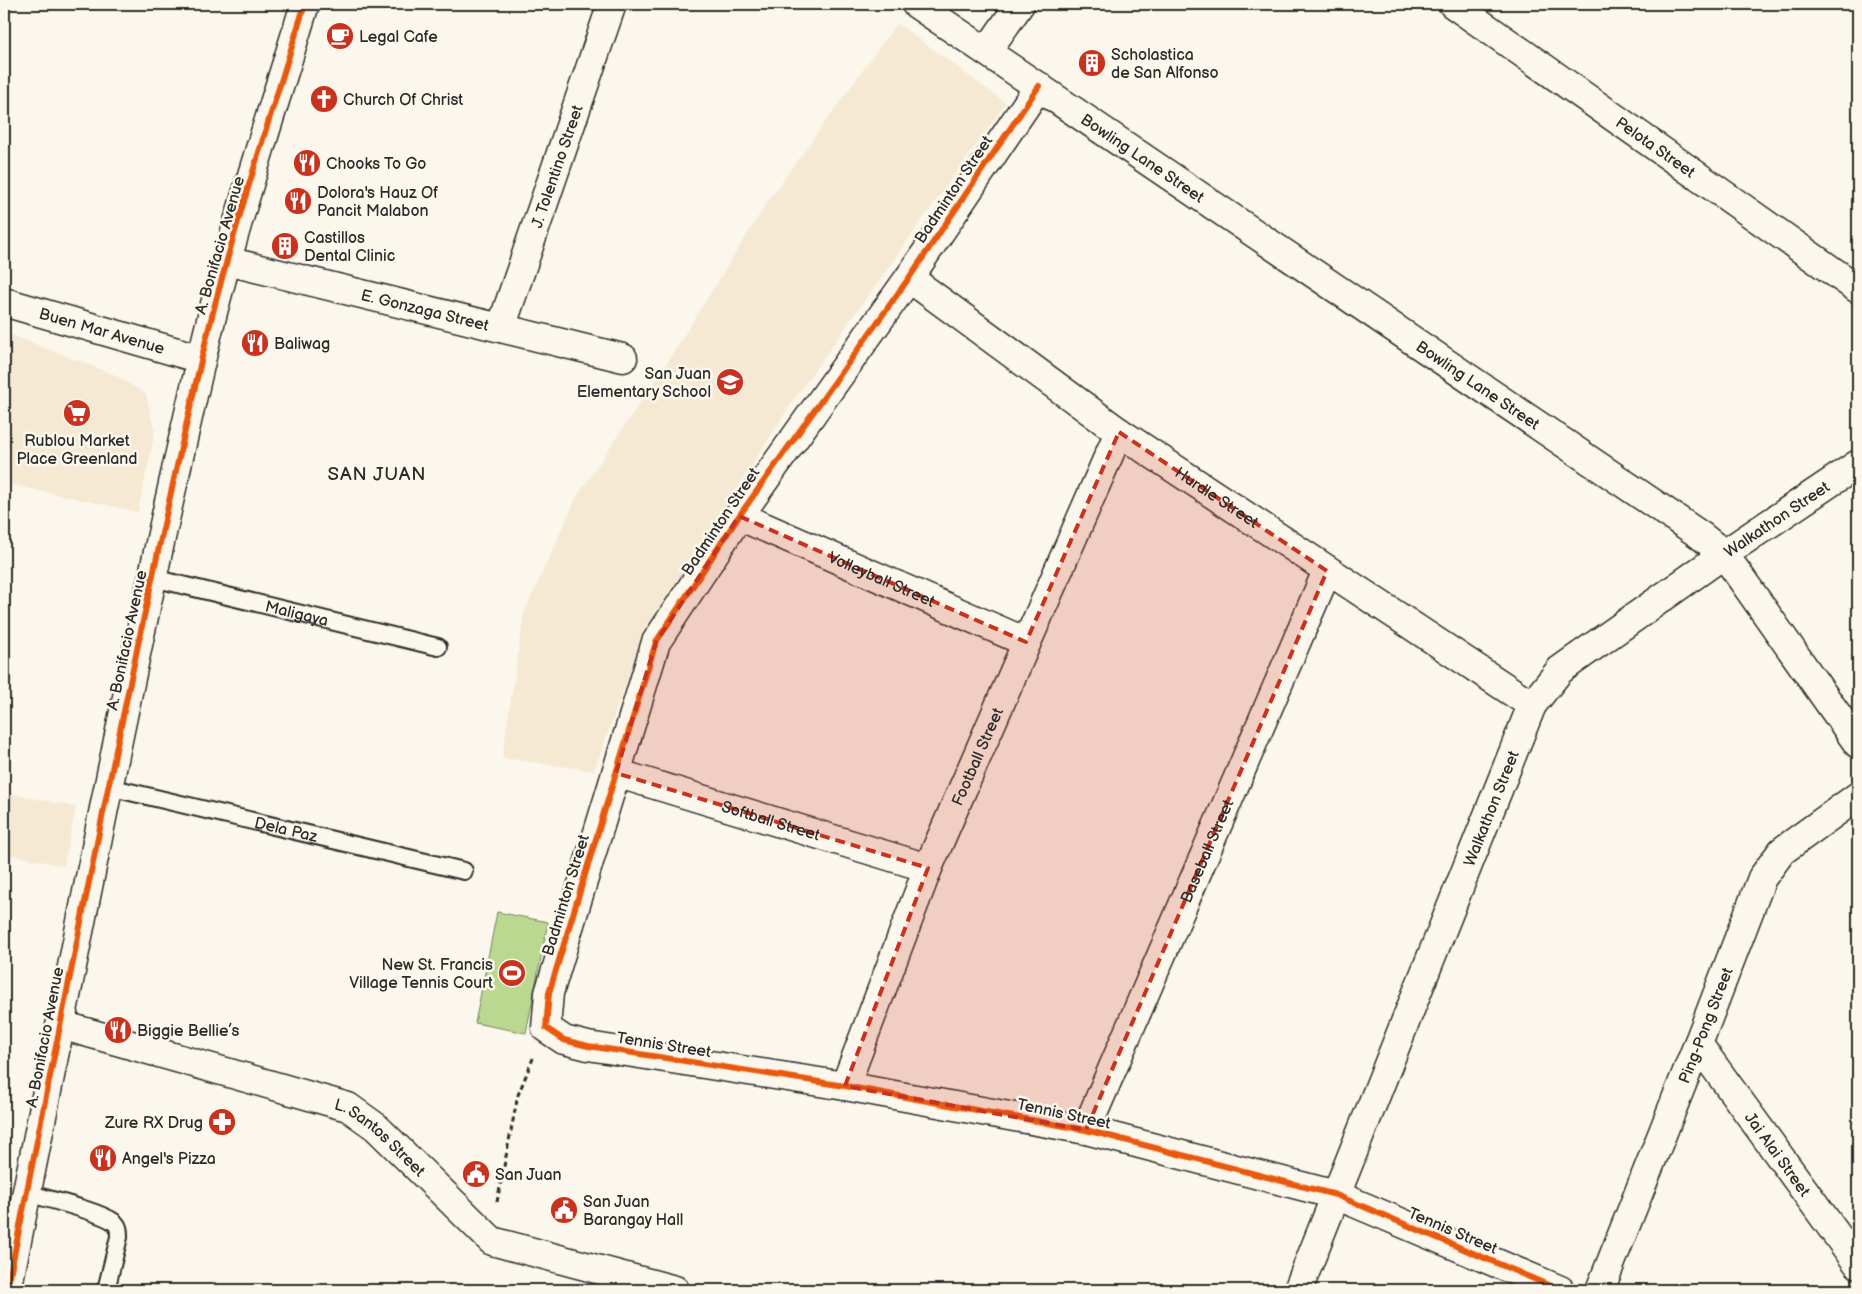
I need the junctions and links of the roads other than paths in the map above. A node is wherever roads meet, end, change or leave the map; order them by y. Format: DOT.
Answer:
graph roads {
  1 [pos="305,4"];
  2 [pos="612,4"];
  3 [pos="916,4"];
  4 [pos="1020,4"];
  5 [pos="1453,4"];
  6 [pos="987,51"];
  7 [pos="1039,86"];
  8 [pos="227,261"];
  9 [pos="909,278"];
  10 [pos="1858,289"];
  11 [pos="4,302"];
  12 [pos="501,328"];
  13 [pos="623,358"];
  14 [pos="201,359"];
  15 [pos="1119,432"];
  16 [pos="1858,464"];
  17 [pos="739,516"];
  18 [pos="1724,554"];
  19 [pos="1327,571"];
  20 [pos="154,578"];
  21 [pos="1026,642"];
  22 [pos="438,647"];
  23 [pos="1532,705"];
  24 [pos="1858,744"];
  25 [pos="616,773"];
  26 [pos="109,787"];
  27 [pos="1858,796"];
  28 [pos="928,868"];
  29 [pos="464,871"];
  30 [pos="61,1025"];
  31 [pos="546,1028"];
  32 [pos="1698,1044"];
  33 [pos="845,1086"];
  34 [pos="1086,1130"];
  35 [pos="27,1193"];
  36 [pos="1336,1195"];
  37 [pos="10,1243"];
  38 [pos="1858,1264"];
  39 [pos="7,1290"];
  40 [pos="106,1290"];
  41 [pos="676,1290"];
  42 [pos="1298,1290"];
  43 [pos="1560,1290"];
  44 [pos="1600,1290"];
  1 -- 8 [label="street, A. Bonifacio Avenue"];
  2 -- 12 [label="street, J. Tolentino Street"];
  3 -- 6 [label="street"];
  4 -- 6 [label="street"];
  5 -- 10 [label="street, Pelota Street"];
  6 -- 7 [label="street"];
  7 -- 9 [label="street, Badminton Street"];
  7 -- 18 [label="street, Bowling Lane Street"];
  8 -- 12 [label="street, E. Gonzaga Street"];
  8 -- 14 [label="street, A. Bonifacio Avenue"];
  9 -- 15 [label="street, Hurdle Street"];
  9 -- 17 [label="street, Badminton Street"];
  11 -- 14 [label="street, Buen Mar Avenue"];
  12 -- 13 [label="street, E. Gonzaga Street"];
  14 -- 20 [label="street, A. Bonifacio Avenue"];
  15 -- 19 [label="street, Hurdle Street"];
  15 -- 21 [label="street, Football Street"];
  16 -- 18 [label="street, Walkathon Street"];
  17 -- 21 [label="street, Volleyball Street"];
  17 -- 25 [label="street, Badminton Street"];
  18 -- 23 [label="street, Walkathon Street"];
  18 -- 24 [label="street, Bowling Lane Street"];
  19 -- 23 [label="street, Hurdle Street"];
  19 -- 34 [label="street, Baseball Street"];
  20 -- 22 [label="lane, Maligaya"];
  20 -- 26 [label="street, A. Bonifacio Avenue"];
  21 -- 28 [label="street, Football Street"];
  23 -- 36 [label="street, Walkathon Street"];
  25 -- 28 [label="street, Softball Street"];
  25 -- 31 [label="street, Badminton Street"];
  26 -- 29 [label="lane, Dela Paz"];
  26 -- 30 [label="street, A. Bonifacio Avenue"];
  27 -- 32 [label="street, Ping-Pong Street"];
  28 -- 33 [label="street, Football Street"];
  30 -- 35 [label="street, A. Bonifacio Avenue"];
  30 -- 41 [label="street, L. Santos Street"];
  31 -- 33 [label="street, Tennis Street"];
  32 -- 38 [label="street, Jai Alai Street"];
  32 -- 44 [label="street, Ping-Pong Street"];
  33 -- 34 [label="street, Tennis Street"];
  34 -- 36 [label="street, Tennis Street"];
  35 -- 37 [label="street, A. Bonifacio Avenue"];
  35 -- 40 [label="lane"];
  36 -- 42 [label="street, Walkathon Street"];
  36 -- 43 [label="street, Tennis Street"];
  37 -- 39 [label="street, A. Bonifacio Avenue"];
}
